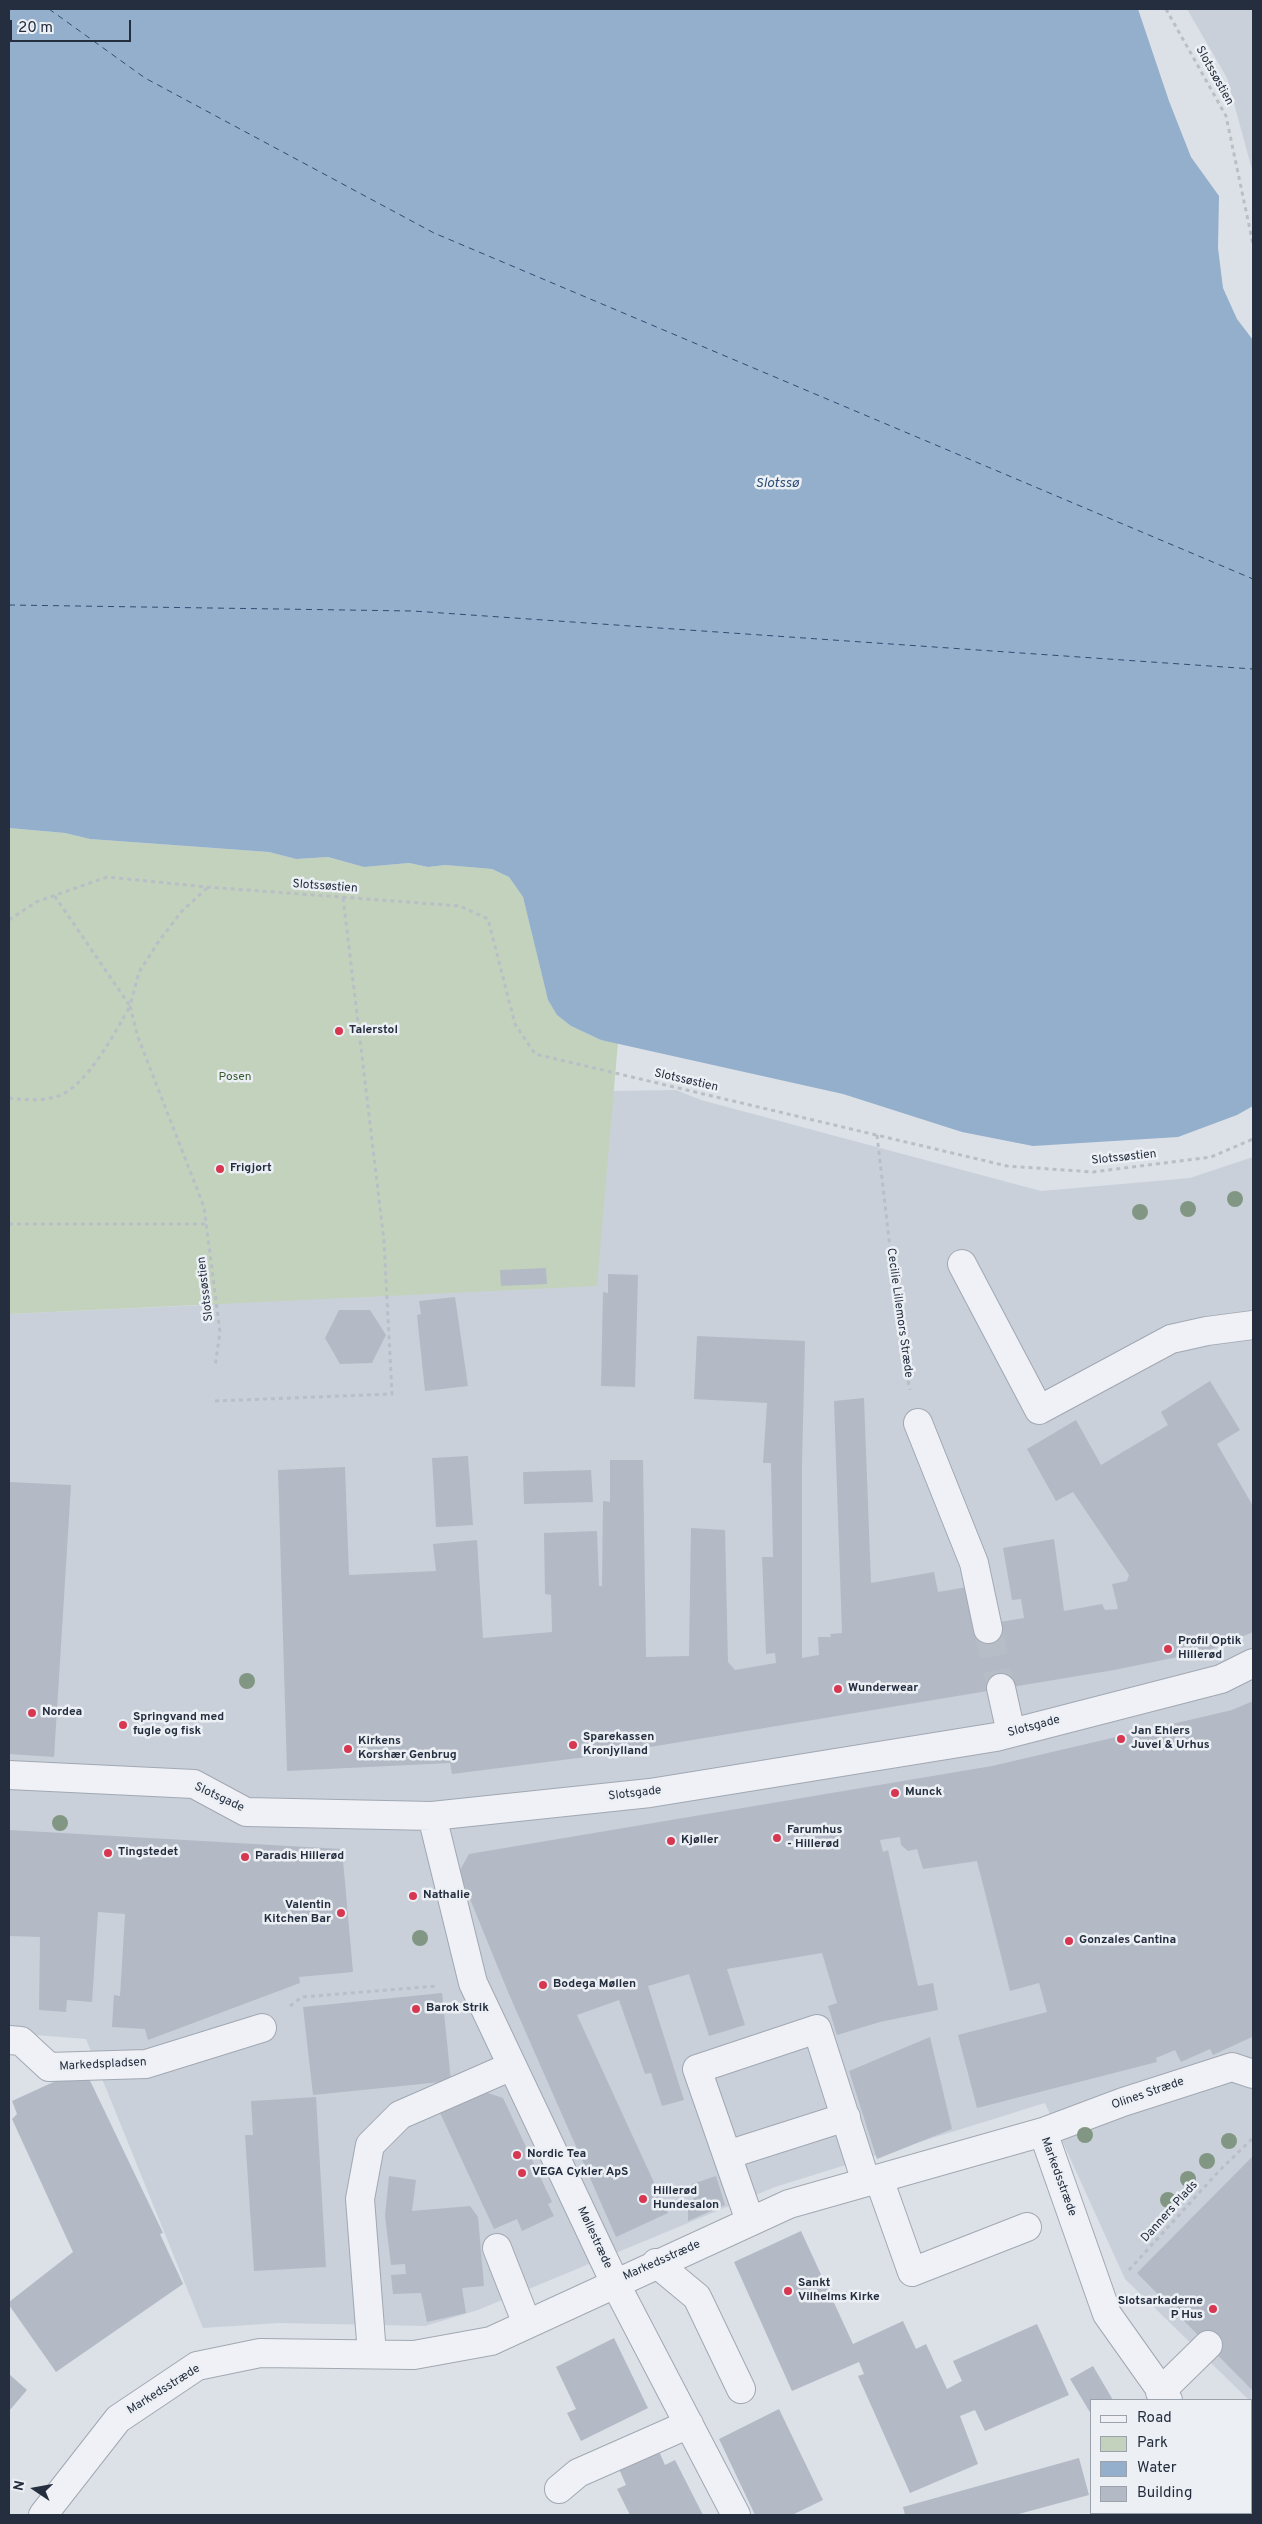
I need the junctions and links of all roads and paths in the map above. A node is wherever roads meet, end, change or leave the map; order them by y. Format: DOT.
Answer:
graph roads {
  1 [pos="1166,9"];
  2 [pos="1253,244"];
  3 [pos="207,887"];
  4 [pos="54,895"];
  5 [pos="343,897"];
  6 [pos="9,920"];
  7 [pos="130,1006"];
  8 [pos="9,1098"];
  9 [pos="877,1135"];
  10 [pos="1253,1139"];
  11 [pos="9,1224"];
  12 [pos="207,1224"];
  13 [pos="962,1264"];
  14 [pos="1253,1325"];
  15 [pos="214,1367"];
  16 [pos="215,1401"];
  17 [pos="918,1423"];
  18 [pos="988,1629"];
  19 [pos="1253,1663"];
  20 [pos="1001,1688"];
  21 [pos="1011,1733"];
  22 [pos="9,1775"];
  23 [pos="432,1816"];
  24 [pos="473,1983"];
  25 [pos="302,1996"];
  26 [pos="262,2028"];
  27 [pos="9,2040"];
  28 [pos="512,2066"];
  29 [pos="1253,2074"];
  30 [pos="846,2117"];
  31 [pos="1044,2132"];
  32 [pos="1253,2138"];
  33 [pos="727,2155"];
  34 [pos="873,2180"];
  35 [pos="750,2221"];
  36 [pos="1027,2227"];
  37 [pos="497,2248"];
  38 [pos="656,2264"];
  39 [pos="615,2283"];
  40 [pos="1102,2300"];
  41 [pos="527,2324"];
  42 [pos="1208,2345"];
  43 [pos="372,2354"];
  44 [pos="741,2389"];
  45 [pos="1164,2396"];
  46 [pos="688,2424"];
  47 [pos="559,2489"];
  48 [pos="43,2515"];
  49 [pos="736,2515"];
  1 -- 2 [label="path, Slotssøstien"];
  3 -- 4 [label="path, Slotssøstien"];
  3 -- 5 [label="path, Slotssøstien"];
  3 -- 7 [label="path, Slotssøstien"];
  4 -- 6 [label="path, Slotssøstien"];
  4 -- 7 [label="path"];
  5 -- 9 [label="path, Slotssøstien"];
  5 -- 16 [label="path"];
  7 -- 8 [label="path"];
  7 -- 12 [label="path, Slotssøstien"];
  9 -- 10 [label="path, Slotssøstien"];
  9 -- 17 [label="path, Cecilie Lillemors Stræde"];
  11 -- 12 [label="path"];
  12 -- 15 [label="path, Slotssøstien"];
  13 -- 14 [label="street"];
  17 -- 18 [label="street"];
  19 -- 21 [label="street, Slotsgade"];
  20 -- 21 [label="street"];
  21 -- 23 [label="street, Slotsgade"];
  22 -- 23 [label="street, Slotsgade"];
  23 -- 24 [label="street, Møllestræde"];
  24 -- 25 [label="path"];
  24 -- 28 [label="street, Møllestræde"];
  26 -- 27 [label="street, Markedspladsen"];
  28 -- 39 [label="street, Møllestræde"];
  28 -- 43 [label="street"];
  29 -- 31 [label="street, Olines Stræde"];
  30 -- 33 [label="street"];
  30 -- 33 [label="street"];
  30 -- 34 [label="street"];
  31 -- 34 [label="street, Markedsstræde"];
  31 -- 40 [label="street, Markedsstræde"];
  32 -- 40 [label="path, Danners Plads"];
  33 -- 35 [label="street"];
  34 -- 35 [label="street, Markedsstræde"];
  34 -- 36 [label="street"];
  35 -- 38 [label="street, Markedsstræde"];
  37 -- 41 [label="street"];
  38 -- 39 [label="street, Markedsstræde"];
  38 -- 44 [label="street"];
  39 -- 41 [label="street, Markedsstræde"];
  39 -- 46 [label="street, Møllestræde"];
  40 -- 45 [label="street, Markedsstræde"];
  41 -- 43 [label="street, Markedsstræde"];
  42 -- 45 [label="street"];
  43 -- 48 [label="street, Markedsstræde"];
  46 -- 47 [label="street"];
  46 -- 49 [label="street, Møllestræde"];
}
